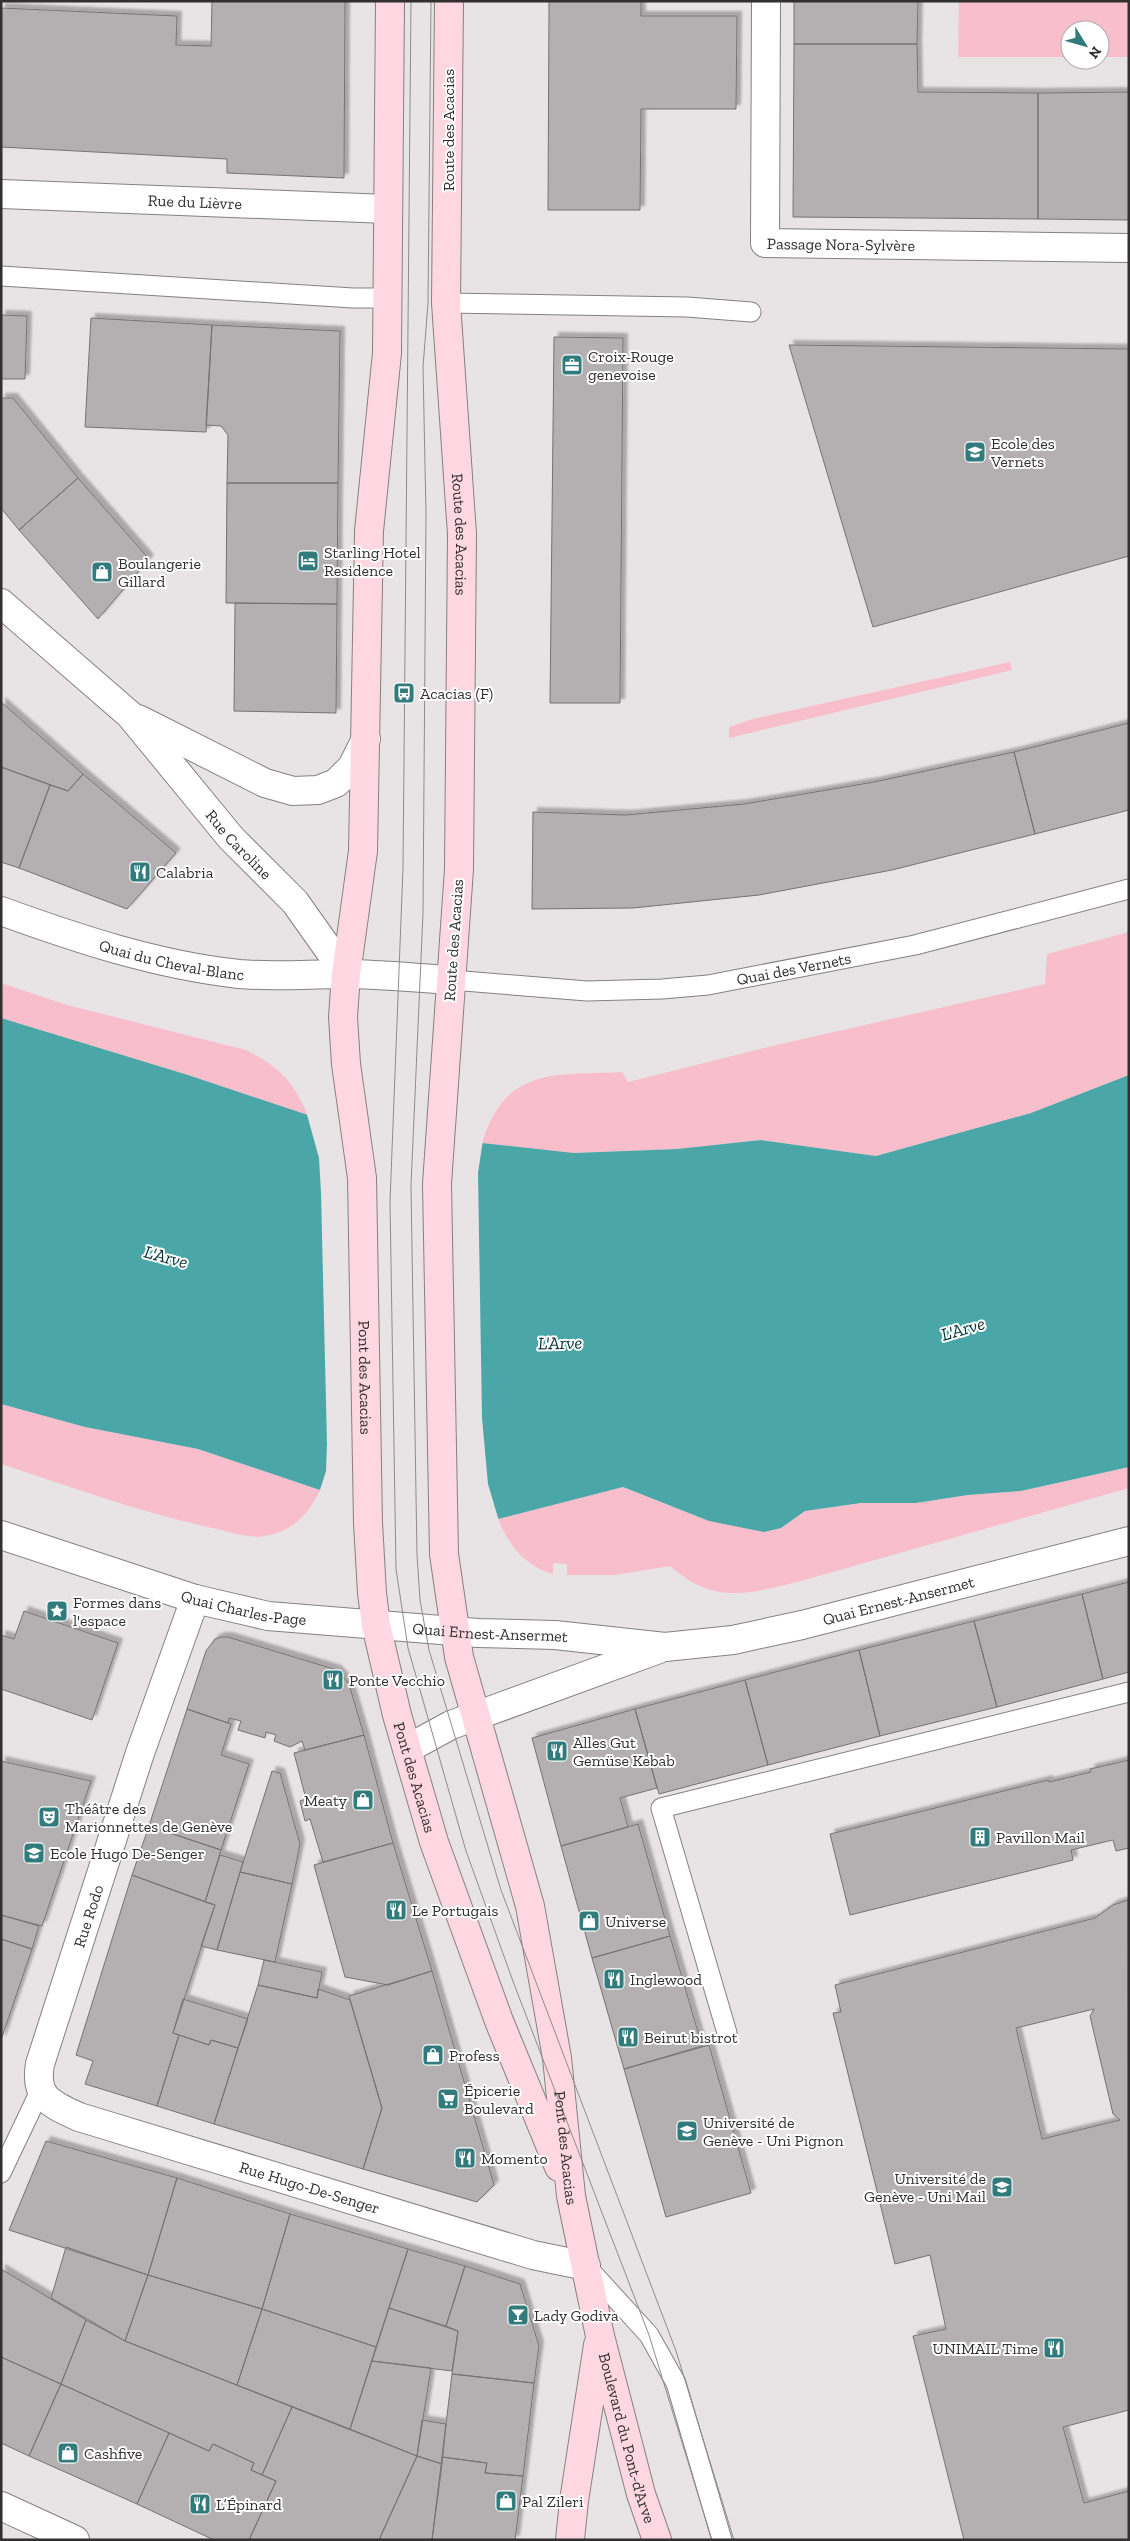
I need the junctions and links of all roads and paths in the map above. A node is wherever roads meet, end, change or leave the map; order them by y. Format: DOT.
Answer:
graph roads {
  1 [pos="390,1"];
  2 [pos="449,1"];
  3 [pos="766,1"];
  4 [pos="1,194"];
  5 [pos="388,209"];
  6 [pos="1129,248"];
  7 [pos="1,276"];
  8 [pos="387,298"];
  9 [pos="446,303"];
  10 [pos="751,312"];
  11 [pos="1,603"];
  12 [pos="130,715"];
  13 [pos="366,739"];
  14 [pos="1129,889"];
  15 [pos="1,911"];
  16 [pos="346,974"];
  17 [pos="451,980"];
  18 [pos="443,1068"];
  19 [pos="1,1535"];
  20 [pos="1129,1541"];
  21 [pos="195,1599"];
  22 [pos="376,1625"];
  23 [pos="455,1632"];
  24 [pos="665,1647"];
  25 [pos="1129,1692"];
  26 [pos="476,1717"];
  27 [pos="407,1749"];
  28 [pos="727,2032"];
  29 [pos="40,2091"];
  30 [pos="1,2173"];
  31 [pos="571,2196"];
  32 [pos="586,2266"];
  33 [pos="600,2336"];
  34 [pos="641,2494"];
  35 [pos="1,2506"];
  36 [pos="75,2540"];
  37 [pos="570,2540"];
  38 [pos="636,2540"];
  39 [pos="657,2540"];
  40 [pos="722,2540"];
  1 -- 5 [label="main road"];
  2 -- 9 [label="main road, Route des Acacias"];
  3 -- 6 [label="street, Passage Nora-Sylvère"];
  4 -- 5 [label="street, Rue du Lièvre"];
  5 -- 8 [label="main road"];
  7 -- 8 [label="lane"];
  8 -- 13 [label="main road"];
  9 -- 10 [label="lane"];
  9 -- 17 [label="main road, Route des Acacias"];
  11 -- 12 [label="street, Rue Caroline"];
  12 -- 13 [label="street, Rue Caroline"];
  12 -- 16 [label="street, Rue Caroline"];
  13 -- 16 [label="main road"];
  14 -- 17 [label="lane, Quai des Vernets"];
  15 -- 16 [label="street, Quai du Cheval-Blanc"];
  16 -- 17 [label="street"];
  16 -- 22 [label="main road, Pont des Acacias"];
  17 -- 18 [label="main road, Route des Acacias"];
  18 -- 23 [label="main road, Pont des Acacias"];
  19 -- 21 [label="street, Quai Charles-Page"];
  20 -- 24 [label="street, Quai Ernest-Ansermet"];
  21 -- 22 [label="street, Quai Charles-Page"];
  21 -- 29 [label="street, Rue Rodo"];
  22 -- 23 [label="street, Quai Ernest-Ansermet"];
  22 -- 27 [label="main road, Pont des Acacias"];
  23 -- 24 [label="street, Quai Ernest-Ansermet"];
  23 -- 26 [label="main road, Pont des Acacias"];
  24 -- 26 [label="street, Quai Ernest-Ansermet"];
  25 -- 28 [label="lane"];
  26 -- 27 [label="street, Quai Ernest-Ansermet"];
  26 -- 31 [label="main road, Pont des Acacias"];
  27 -- 31 [label="main road, Pont des Acacias"];
  29 -- 30 [label="lane, Rue Rodo"];
  29 -- 32 [label="street, Rue Hugo-De-Senger"];
  31 -- 32 [label="main road, Boulevard du Pont-d'Arve"];
  32 -- 33 [label="main road, Boulevard du Pont-d'Arve"];
  32 -- 40 [label="lane"];
  33 -- 34 [label="main road, Boulevard du Pont-d'Arve"];
  33 -- 37 [label="main road, Boulevard du Pont-d'Arve"];
  34 -- 38 [label="main road"];
  34 -- 39 [label="main road, Boulevard du Pont-d'Arve"];
  35 -- 36 [label="street"];
}
